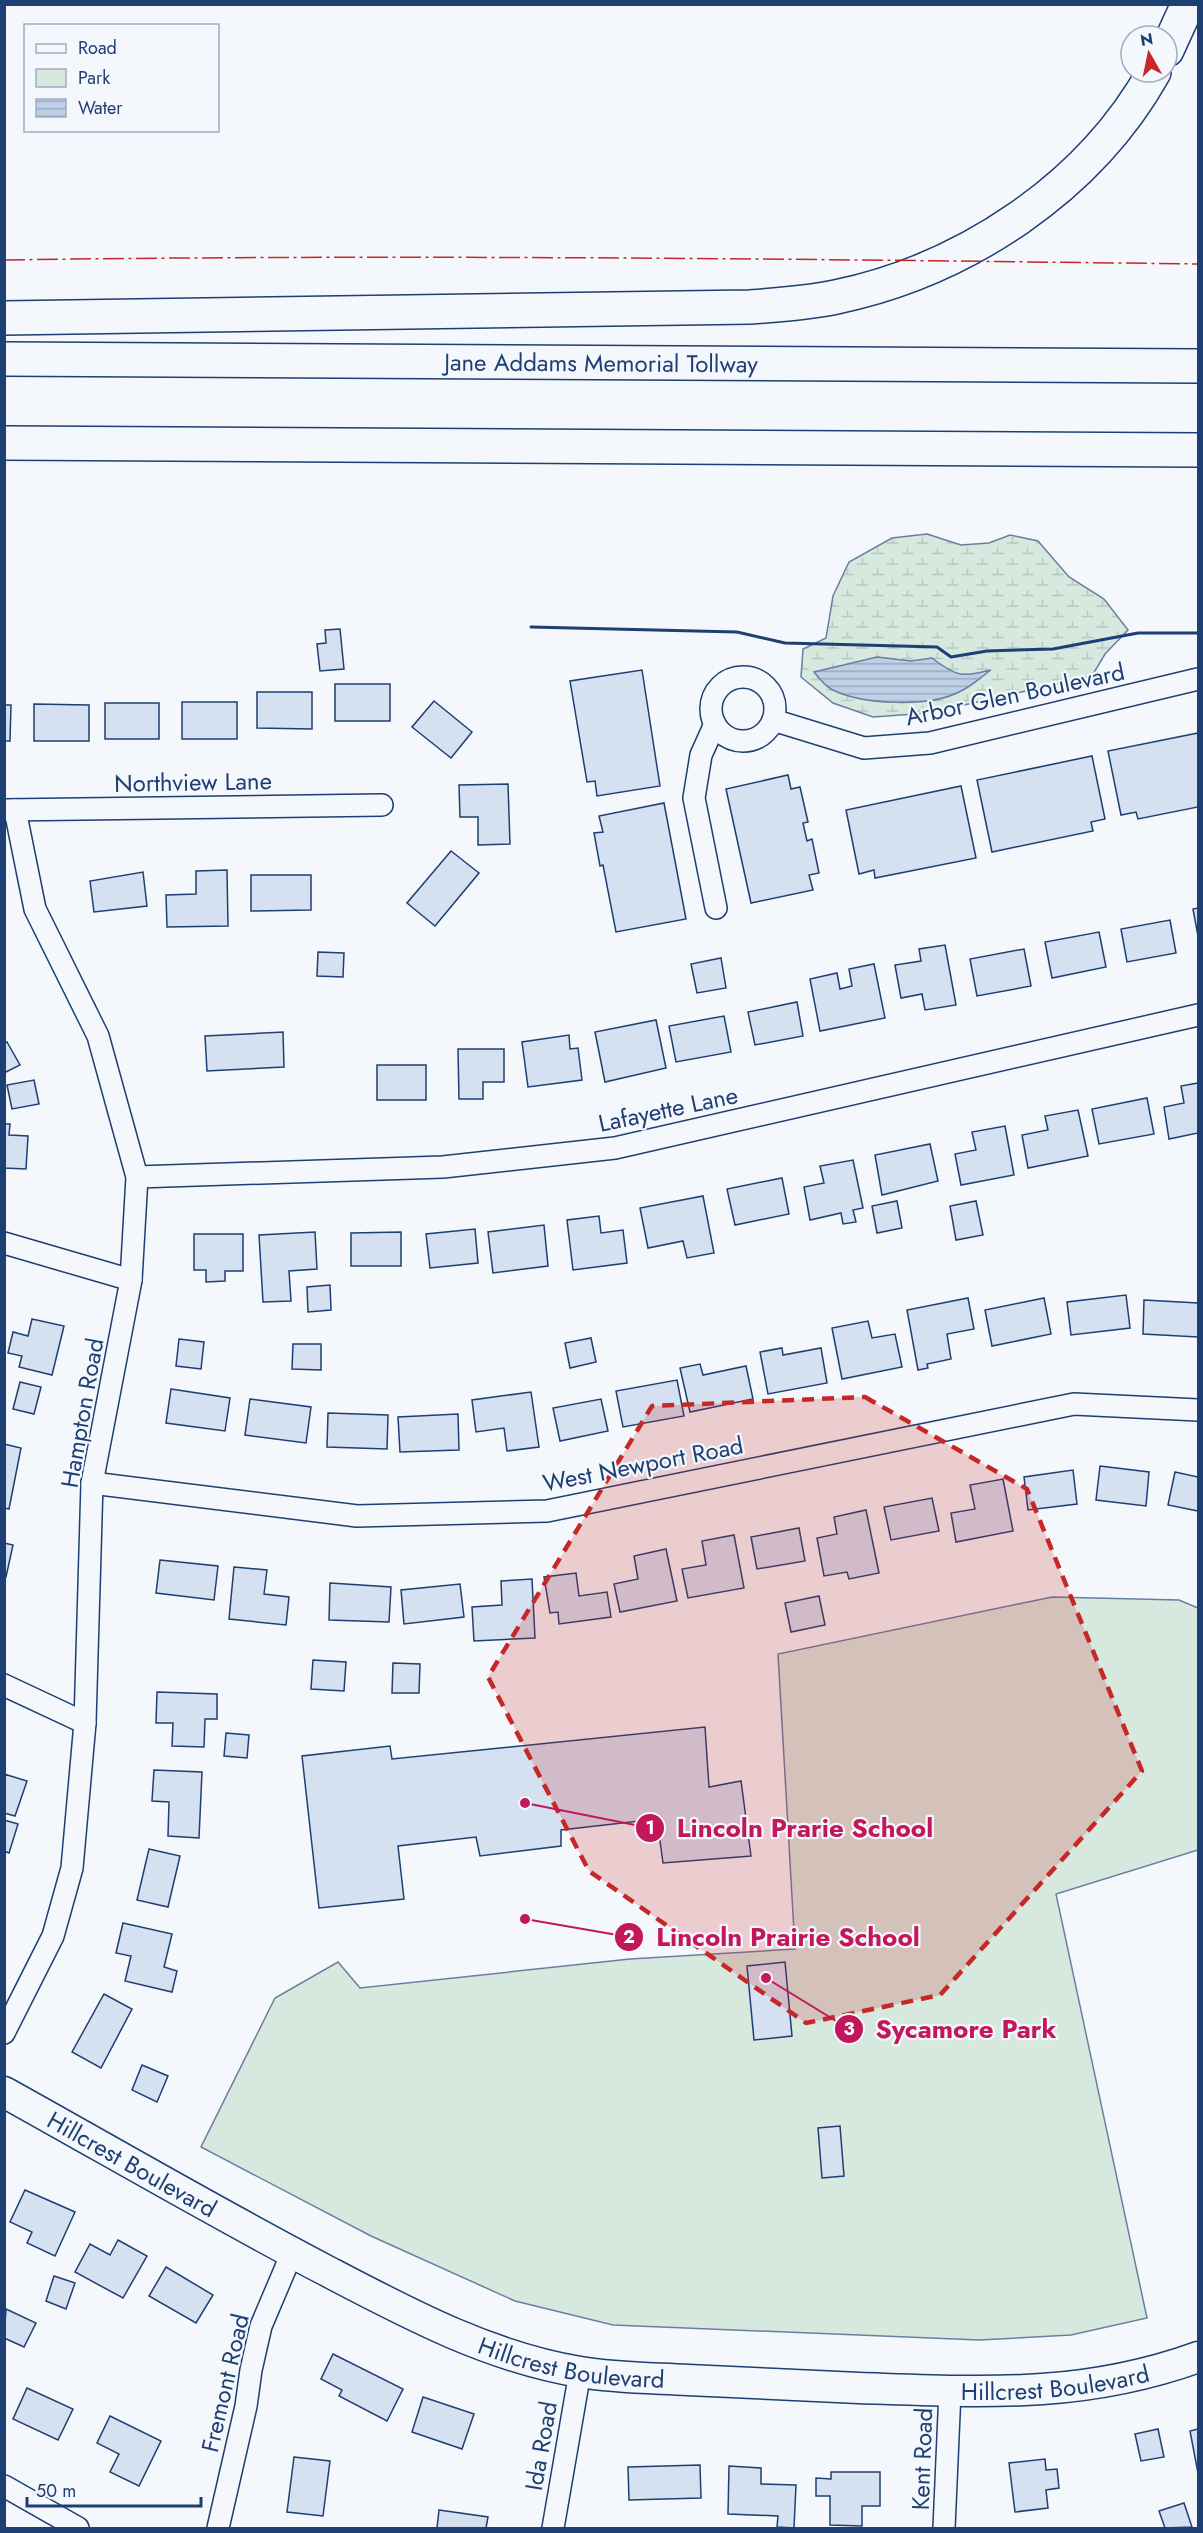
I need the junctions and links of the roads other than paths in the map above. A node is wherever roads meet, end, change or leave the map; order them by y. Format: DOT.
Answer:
graph roads {
  1 [pos="1188,4"];
  2 [pos="1179,24"];
  3 [pos="1148,84"];
  4 [pos="4,318"];
  5 [pos="4,359"];
  6 [pos="1198,366"];
  7 [pos="4,443"];
  8 [pos="1198,450"];
  9 [pos="1198,679"];
  10 [pos="773,720"];
  11 [pos="715,724"];
  12 [pos="382,805"];
  13 [pos="10,810"];
  14 [pos="716,908"];
  15 [pos="1198,1015"];
  16 [pos="137,1177"];
  17 [pos="4,1243"];
  18 [pos="131,1280"];
  19 [pos="1198,1410"];
  20 [pos="92,1483"];
  21 [pos="4,1685"];
  22 [pos="85,1722"];
  23 [pos="4,2033"];
  24 [pos="4,2092"];
  25 [pos="292,2253"];
  26 [pos="1198,2357"];
  27 [pos="580,2372"];
  28 [pos="950,2391"];
  29 [pos="4,2486"];
  30 [pos="78,2529"];
  31 [pos="218,2529"];
  32 [pos="552,2529"];
  33 [pos="944,2529"];
  1 -- 2 [label="highway"];
  3 -- 4 [label="highway"];
  5 -- 6 [label="highway, Jane Addams Memorial Tollway"];
  7 -- 8 [label="highway"];
  9 -- 10 [label="street, Arbor Glen Boulevard"];
  10 -- 11 [label="street"];
  10 -- 11 [label="street"];
  11 -- 14 [label="street"];
  12 -- 13 [label="street, Northview Lane"];
  13 -- 16 [label="street, Hampton Road"];
  15 -- 16 [label="street, Lafayette Lane"];
  16 -- 18 [label="street, Hampton Road"];
  17 -- 18 [label="street"];
  18 -- 20 [label="street, Hampton Road"];
  19 -- 20 [label="street, West Newport Road"];
  20 -- 22 [label="street, Hampton Road"];
  21 -- 22 [label="street"];
  22 -- 23 [label="street, Hampton Road"];
  24 -- 25 [label="street, Hillcrest Boulevard"];
  25 -- 27 [label="street, Hillcrest Boulevard"];
  25 -- 31 [label="street, Fremont Road"];
  26 -- 28 [label="street, Hillcrest Boulevard"];
  27 -- 28 [label="street, Hillcrest Boulevard"];
  27 -- 32 [label="street, Ida Road"];
  28 -- 33 [label="street, Kent Road"];
  29 -- 30 [label="street"];
}
